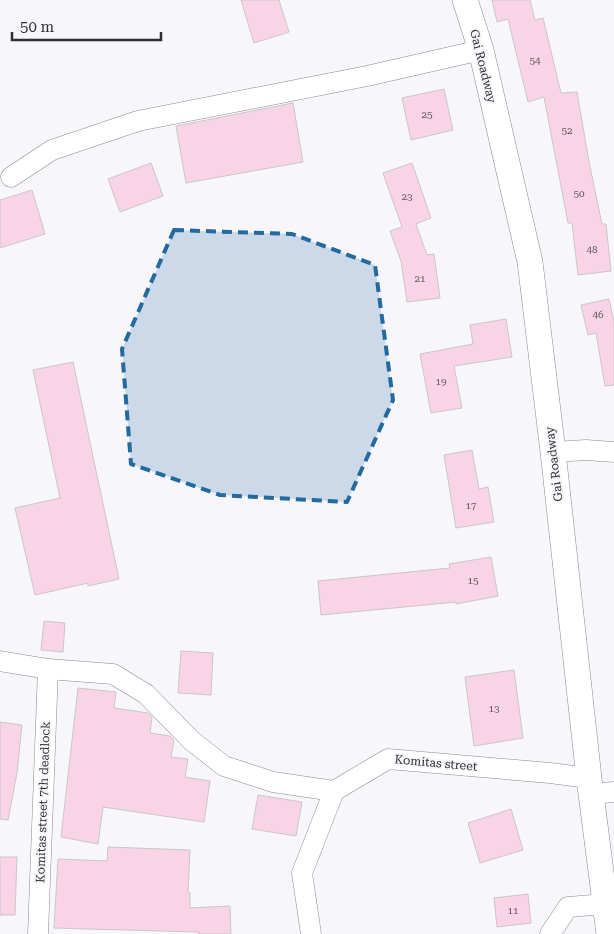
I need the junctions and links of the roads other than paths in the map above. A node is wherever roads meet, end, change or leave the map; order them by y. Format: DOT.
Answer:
graph roads {
  1 [pos="466,0"];
  2 [pos="481,50"];
  3 [pos="11,177"];
  4 [pos="553,452"];
  5 [pos="614,452"];
  6 [pos="0,661"];
  7 [pos="48,669"];
  8 [pos="598,788"];
  9 [pos="334,791"];
  10 [pos="606,904"];
  11 [pos="38,934"];
  12 [pos="311,934"];
  13 [pos="550,934"];
  14 [pos="609,934"];
  1 -- 2 [label="main road, Gai Roadway"];
  2 -- 3 [label="street"];
  2 -- 4 [label="main road, Gai Roadway"];
  4 -- 5 [label="street"];
  4 -- 8 [label="main road, Gai Roadway"];
  6 -- 7 [label="street"];
  7 -- 9 [label="street"];
  7 -- 11 [label="street, Komitas street 7th deadlock"];
  8 -- 9 [label="street, Komitas street"];
  8 -- 10 [label="main road, Gai Roadway"];
  9 -- 12 [label="street"];
  10 -- 13 [label="street"];
  10 -- 14 [label="main road, Gai Roadway"];
}
